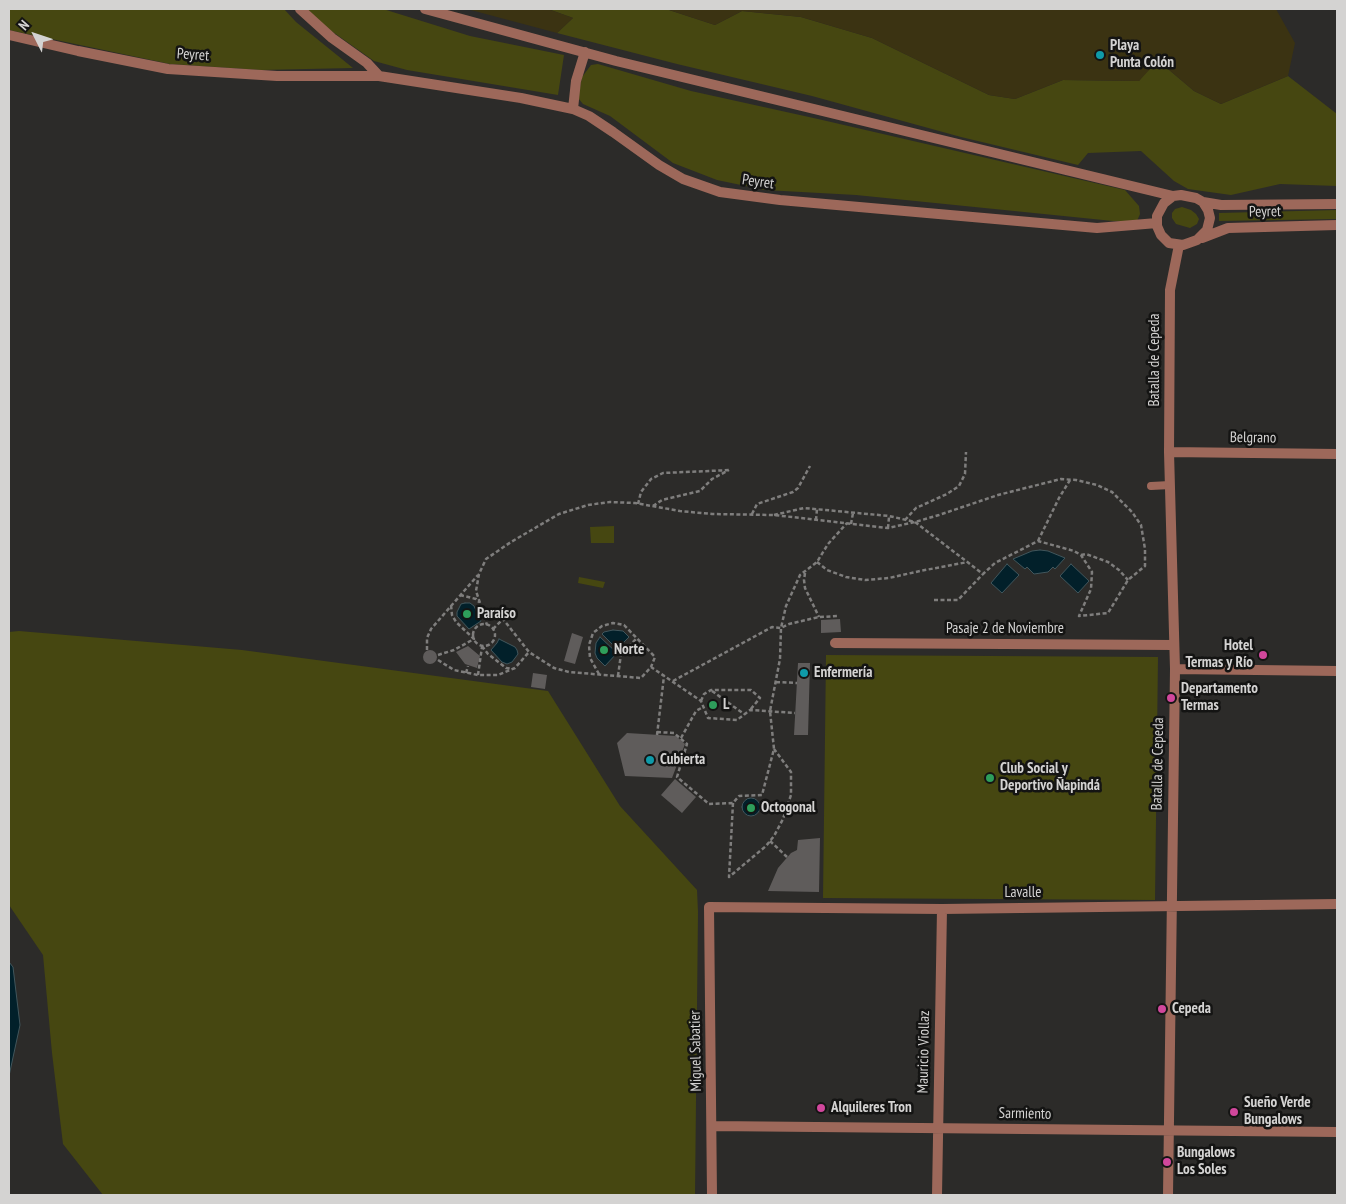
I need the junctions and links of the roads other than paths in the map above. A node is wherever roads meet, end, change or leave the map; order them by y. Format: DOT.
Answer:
graph roads {
  1 [pos="300,9"];
  2 [pos="425,9"];
  3 [pos="9,35"];
  4 [pos="586,52"];
  5 [pos="379,76"];
  6 [pos="573,109"];
  7 [pos="1173,196"];
  8 [pos="1203,202"];
  9 [pos="1337,204"];
  10 [pos="1157,223"];
  11 [pos="1337,225"];
  12 [pos="1196,240"];
  13 [pos="1179,245"];
  14 [pos="1169,452"];
  15 [pos="1337,454"];
  16 [pos="1170,485"];
  17 [pos="1151,486"];
  18 [pos="835,643"];
  19 [pos="1174,645"];
  20 [pos="1175,669"];
  21 [pos="1337,671"];
  22 [pos="1337,904"];
  23 [pos="709,907"];
  24 [pos="1171,907"];
  25 [pos="942,909"];
  26 [pos="712,1126"];
  27 [pos="938,1128"];
  28 [pos="1169,1130"];
  29 [pos="1337,1132"];
  30 [pos="712,1195"];
  31 [pos="937,1195"];
  32 [pos="1168,1195"];
  1 -- 5 [label="street"];
  2 -- 4 [label="street"];
  3 -- 5 [label="street, Peyret"];
  4 -- 6 [label="street"];
  4 -- 7 [label="street"];
  5 -- 6 [label="street, Peyret"];
  6 -- 10 [label="street, Peyret"];
  7 -- 8 [label="street"];
  7 -- 10 [label="street"];
  8 -- 9 [label="street, Peyret"];
  8 -- 12 [label="street"];
  10 -- 13 [label="street"];
  11 -- 12 [label="street, Peyret"];
  12 -- 13 [label="street"];
  13 -- 14 [label="street, Batalla de Cepeda"];
  14 -- 15 [label="street, Belgrano"];
  14 -- 16 [label="street, Batalla de Cepeda"];
  16 -- 17 [label="lane"];
  16 -- 19 [label="street, Batalla de Cepeda"];
  18 -- 19 [label="street, Pasaje 2 de Noviembre"];
  19 -- 20 [label="street, Batalla de Cepeda"];
  20 -- 21 [label="street"];
  20 -- 24 [label="street, Batalla de Cepeda"];
  22 -- 24 [label="street, Lavalle"];
  23 -- 25 [label="street, Lavalle"];
  23 -- 26 [label="street, Miguel Sabatier"];
  24 -- 25 [label="street, Lavalle"];
  24 -- 28 [label="street, Batalla de Cepeda"];
  25 -- 27 [label="street, Mauricio Viollaz"];
  26 -- 27 [label="street, Sarmiento"];
  26 -- 30 [label="street, Miguel Sabatier"];
  27 -- 28 [label="street, Sarmiento"];
  27 -- 31 [label="street, Mauricio Viollaz"];
  28 -- 29 [label="street, Sarmiento"];
  28 -- 32 [label="street, Batalla de Cepeda"];
}
